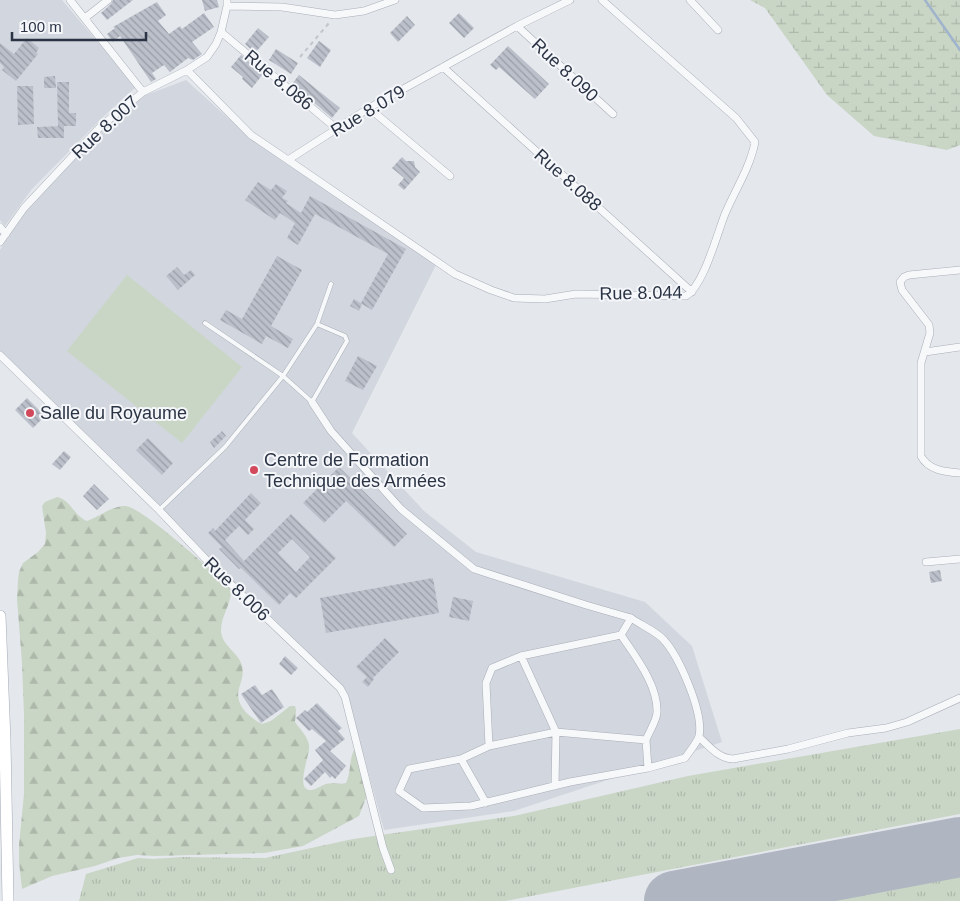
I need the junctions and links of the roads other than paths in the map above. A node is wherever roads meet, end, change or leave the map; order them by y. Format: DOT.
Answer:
graph roads {
  1 [pos="70,0"];
  2 [pos="108,0"];
  3 [pos="395,0"];
  4 [pos="558,0"];
  5 [pos="570,0"];
  6 [pos="602,0"];
  7 [pos="690,0"];
  8 [pos="227,3"];
  9 [pos="554,8"];
  10 [pos="85,18"];
  11 [pos="517,26"];
  12 [pos="718,30"];
  13 [pos="221,32"];
  14 [pos="443,67"];
  15 [pos="187,70"];
  16 [pos="143,92"];
  17 [pos="369,108"];
  18 [pos="613,114"];
  19 [pos="336,129"];
  20 [pos="288,160"];
  21 [pos="450,176"];
  22 [pos="0,227"];
  23 [pos="6,234"];
  24 [pos="0,242"];
  25 [pos="960,270"];
  26 [pos="331,284"];
  27 [pos="692,292"];
  28 [pos="205,322"];
  29 [pos="317,324"];
  30 [pos="960,347"];
  31 [pos="924,352"];
  32 [pos="0,355"];
  33 [pos="283,376"];
  34 [pos="312,402"];
  35 [pos="960,473"];
  36 [pos="159,510"];
  37 [pos="960,559"];
  38 [pos="926,562"];
  39 [pos="0,616"];
  40 [pos="631,618"];
  41 [pos="621,634"];
  42 [pos="521,656"];
  43 [pos="960,698"];
  44 [pos="556,732"];
  45 [pos="699,737"];
  46 [pos="646,740"];
  47 [pos="489,746"];
  48 [pos="461,759"];
  49 [pos="648,768"];
  50 [pos="555,786"];
  51 [pos="486,803"];
  52 [pos="3,825"];
  53 [pos="391,870"];
  54 [pos="8,901"];
  1 -- 10 [label="street"];
  2 -- 10 [label="street"];
  3 -- 8 [label="street"];
  4 -- 9 [label="street"];
  5 -- 9 [label="street, Rue 8.079"];
  6 -- 27 [label="street, Rue 8.044"];
  7 -- 12 [label="street"];
  8 -- 13 [label="street, Rue 8.007"];
  9 -- 11 [label="street, Rue 8.079"];
  10 -- 16 [label="street"];
  11 -- 14 [label="street, Rue 8.079"];
  11 -- 18 [label="street, Rue 8.090"];
  13 -- 15 [label="street, Rue 8.007"];
  13 -- 19 [label="street, Rue 8.086"];
  14 -- 17 [label="street, Rue 8.079"];
  14 -- 27 [label="street, Rue 8.088"];
  15 -- 16 [label="street, Rue 8.007"];
  15 -- 20 [label="street"];
  16 -- 23 [label="street, Rue 8.007"];
  17 -- 19 [label="street, Rue 8.079"];
  17 -- 21 [label="street"];
  19 -- 20 [label="street, Rue 8.079"];
  20 -- 27 [label="street, Rue 8.044"];
  22 -- 23 [label="street"];
  23 -- 24 [label="street, Rue 8.007"];
  25 -- 31 [label="street"];
  26 -- 29 [label="lane"];
  28 -- 33 [label="lane"];
  29 -- 33 [label="lane"];
  29 -- 34 [label="lane"];
  30 -- 31 [label="street"];
  31 -- 35 [label="street"];
  32 -- 36 [label="street, Rue 8.006"];
  33 -- 34 [label="lane"];
  33 -- 36 [label="lane"];
  34 -- 40 [label="street"];
  36 -- 53 [label="street, Rue 8.006"];
  37 -- 38 [label="street"];
  39 -- 52 [label="main road"];
  40 -- 41 [label="street"];
  40 -- 45 [label="street"];
  41 -- 42 [label="street"];
  41 -- 46 [label="street"];
  42 -- 44 [label="street"];
  42 -- 47 [label="street"];
  43 -- 45 [label="street"];
  44 -- 46 [label="street"];
  44 -- 47 [label="street"];
  44 -- 50 [label="street"];
  45 -- 49 [label="street"];
  46 -- 49 [label="street"];
  47 -- 48 [label="street"];
  48 -- 51 [label="street"];
  48 -- 51 [label="street"];
  49 -- 50 [label="street"];
  50 -- 51 [label="street"];
  52 -- 54 [label="main road"];
}
